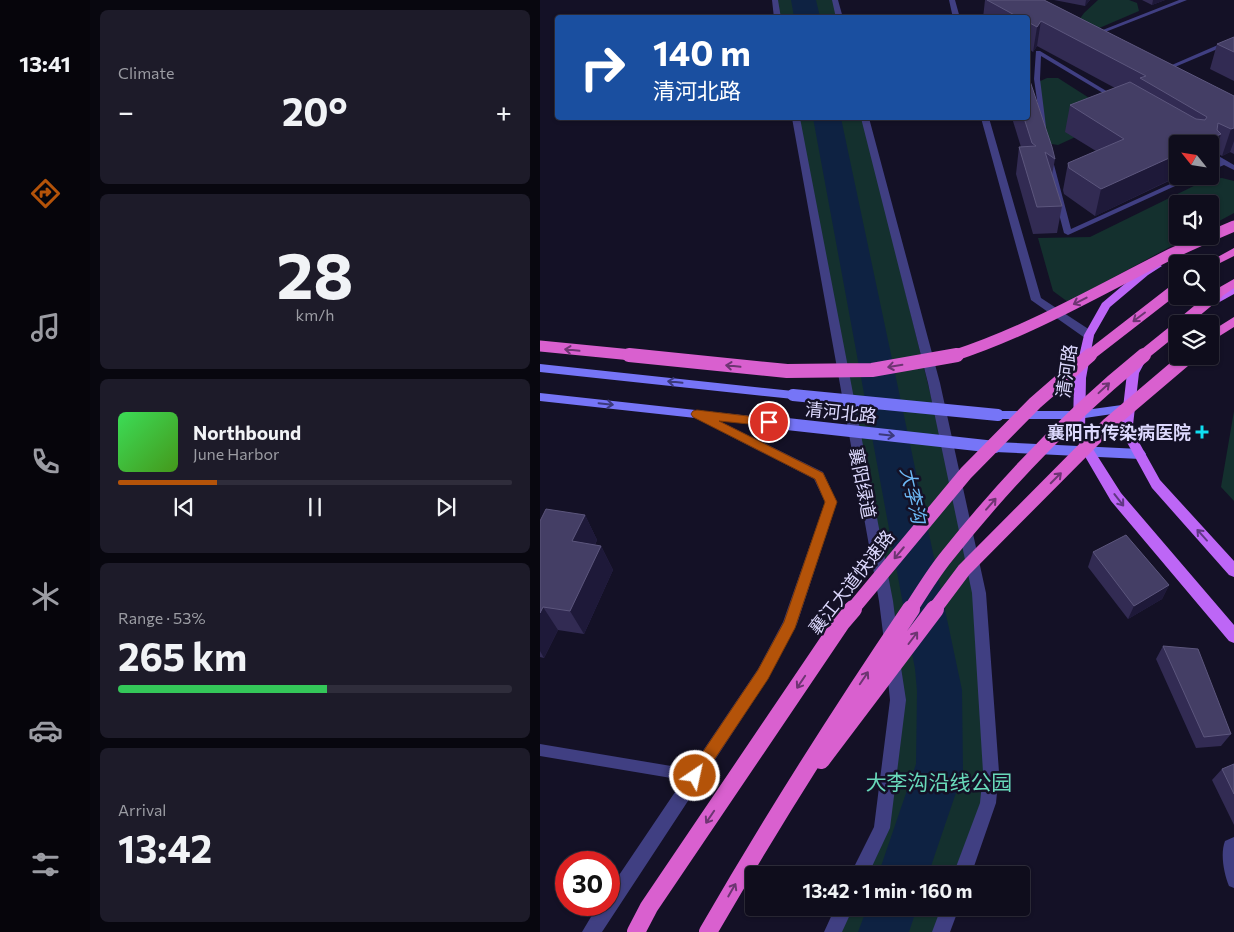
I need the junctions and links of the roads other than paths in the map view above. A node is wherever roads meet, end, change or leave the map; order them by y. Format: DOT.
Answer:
graph roads {
  1 [pos="775,0"];
  2 [pos="835,0"];
  3 [pos="952,0"];
  4 [pos="1184,0"];
  5 [pos="778,15"];
  6 [pos="839,15"];
  7 [pos="956,15"];
  8 [pos="1081,39"];
  9 [pos="1234,40"];
  10 [pos="1151,75"];
  11 [pos="1120,100"];
  12 [pos="796,120"];
  13 [pos="866,120"];
  14 [pos="986,120"];
  15 [pos="1044,134"];
  16 [pos="1047,152"];
  17 [pos="1219,159"];
  18 [pos="1225,162"];
  19 [pos="1219,165"];
  20 [pos="1234,168"];
  21 [pos="1174,185"];
  22 [pos="1234,225"];
  23 [pos="1234,251"];
  24 [pos="1219,260"];
  25 [pos="1234,283"];
  26 [pos="1234,289"];
  27 [pos="1169,294"];
  28 [pos="1192,315"];
  29 [pos="1234,321"];
  30 [pos="1219,332"];
  31 [pos="1169,334"];
  32 [pos="1089,335"];
  33 [pos="540,346"];
  34 [pos="1178,365"];
  35 [pos="540,368"];
  36 [pos="540,397"];
  37 [pos="1129,408"];
  38 [pos="697,414"];
  39 [pos="1078,415"];
  40 [pos="1087,450"];
  41 [pos="1140,454"];
  42 [pos="1234,571"];
  43 [pos="1234,636"];
  44 [pos="540,750"];
  45 [pos="695,776"];
  46 [pos="1234,844"];
  47 [pos="758,845"];
  48 [pos="864,866"];
  49 [pos="965,866"];
  50 [pos="1234,881"];
  51 [pos="840,916"];
  52 [pos="947,916"];
  53 [pos="591,932"];
  54 [pos="636,932"];
  55 [pos="708,932"];
  56 [pos="832,932"];
  57 [pos="941,932"];
  1 -- 5 [label="street"];
  2 -- 6 [label="street"];
  3 -- 7 [label="street"];
  4 -- 8 [label="lane"];
  9 -- 10 [label="lane"];
  11 -- 15 [label="lane"];
  12 -- 48 [label="street, 襄阳绿道"];
  13 -- 49 [label="street"];
  14 -- 32 [label="street"];
  16 -- 21 [label="lane"];
  17 -- 18 [label="lane"];
  18 -- 19 [label="lane"];
  18 -- 20 [label="lane"];
  22 -- 32 [label="main road, 清河路"];
  22 -- 33 [label="highway, one-way, bridge"];
  23 -- 24 [label="highway"];
  25 -- 28 [label="highway, bridge"];
  26 -- 37 [label="main road"];
  27 -- 54 [label="highway, 襄江大道快速路, one-way, bridge"];
  29 -- 30 [label="highway"];
  47 -- 31 [label="highway, one-way, bridge"];
  32 -- 39 [label="main road, 清河路"];
  47 -- 34 [label="highway, one-way, bridge"];
  39 -- 35 [label="main road, 清河北路, one-way, bridge"];
  36 -- 38 [label="main road, 清河北路, one-way"];
  37 -- 39 [label="main road, 清河北路"];
  37 -- 41 [label="main road"];
  38 -- 40 [label="main road, 清河北路, one-way, bridge"];
  38 -- 45 [label="street"];
  39 -- 40 [label="main road, 清河路"];
  40 -- 41 [label="main road, 清河北路"];
  40 -- 43 [label="main road, 清河路, one-way"];
  42 -- 41 [label="main road, one-way"];
  44 -- 45 [label="lane"];
  45 -- 53 [label="street"];
  46 -- 50 [label="lane"];
  55 -- 47 [label="highway, one-way, bridge"];
  51 -- 56 [label="street"];
  52 -- 57 [label="street"];
}
